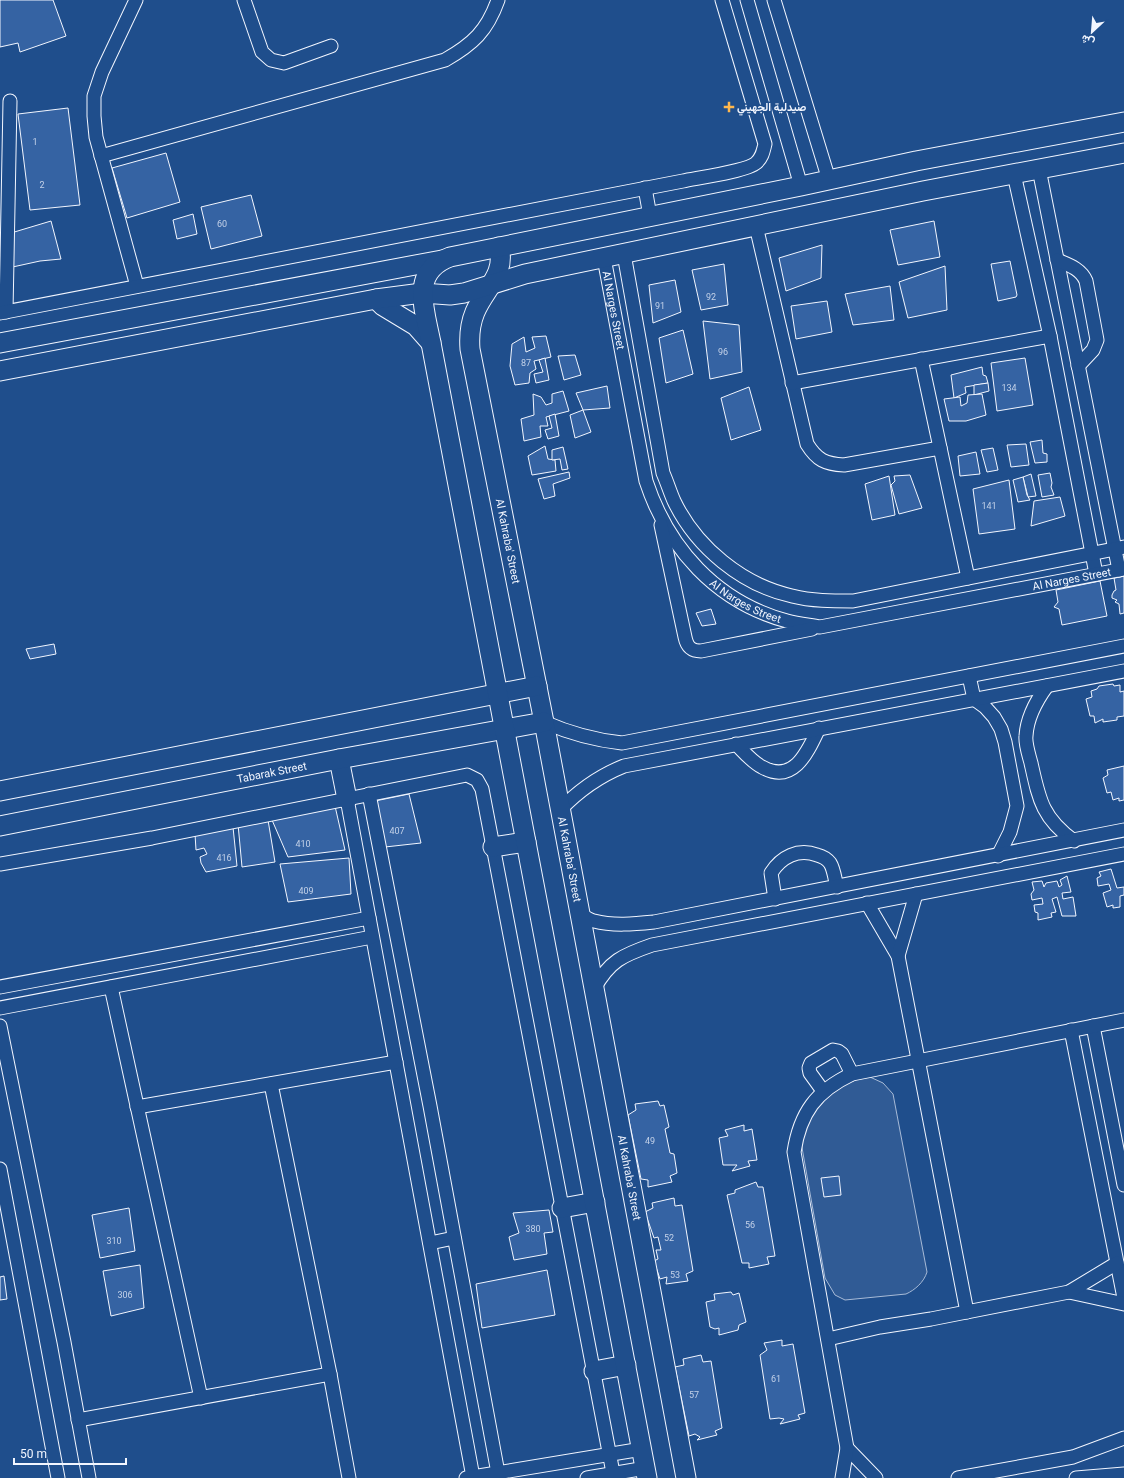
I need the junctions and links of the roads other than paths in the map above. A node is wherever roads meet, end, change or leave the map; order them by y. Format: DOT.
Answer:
graph roads {
  1 [pos="136,0"];
  2 [pos="244,0"];
  3 [pos="498,0"];
  4 [pos="722,0"];
  5 [pos="747,0"];
  6 [pos="774,0"];
  7 [pos="331,46"];
  8 [pos="10,101"];
  9 [pos="1124,122"];
  10 [pos="1124,153"];
  11 [pos="101,156"];
  12 [pos="916,161"];
  13 [pos="1040,169"];
  14 [pos="1014,174"];
  15 [pos="4,179"];
  16 [pos="829,180"];
  17 [pos="801,186"];
  18 [pos="645,188"];
  19 [pos="923,191"];
  20 [pos="650,216"];
  21 [pos="756,226"];
  22 [pos="499,247"];
  23 [pos="624,254"];
  24 [pos="604,258"];
  25 [pos="442,260"];
  26 [pos="1057,260"];
  27 [pos="491,285"];
  28 [pos="137,286"];
  29 [pos="422,293"];
  30 [pos="376,299"];
  31 [pos="3,312"];
  32 [pos="1050,336"];
  33 [pos="0,342"];
  34 [pos="431,343"];
  35 [pos="921,359"];
  36 [pos="1078,366"];
  37 [pos="0,371"];
  38 [pos="792,383"];
  39 [pos="940,448"];
  40 [pos="659,515"];
  41 [pos="1119,548"];
  42 [pos="1093,553"];
  43 [pos="1121,570"];
  44 [pos="1096,574"];
  45 [pos="968,578"];
  46 [pos="820,628"];
  47 [pos="1124,646"];
  48 [pos="1124,671"];
  49 [pos="969,676"];
  50 [pos="537,686"];
  51 [pos="1047,686"];
  52 [pos="498,693"];
  53 [pos="974,699"];
  54 [pos="544,722"];
  55 [pos="504,728"];
  56 [pos="820,728"];
  57 [pos="736,744"];
  58 [pos="339,759"];
  59 [pos="0,791"];
  60 [pos="369,794"];
  61 [pos="347,799"];
  62 [pos="560,810"];
  63 [pos="0,826"];
  64 [pos="1124,830"];
  65 [pos="1074,841"];
  66 [pos="526,842"];
  67 [pos="493,847"];
  68 [pos="1124,854"];
  69 [pos="998,856"];
  70 [pos="0,864"];
  71 [pos="837,887"];
  72 [pos="916,894"];
  73 [pos="775,899"];
  74 [pos="867,903"];
  75 [pos="580,914"];
  76 [pos="369,918"];
  77 [pos="372,937"];
  78 [pos="898,956"];
  79 [pos="44,979"];
  80 [pos="0,987"];
  81 [pos="111,987"];
  82 [pos="594,989"];
  83 [pos="47,999"];
  84 [pos="0,1008"];
  85 [pos="1124,1020"];
  86 [pos="0,1026"];
  87 [pos="1093,1026"];
  88 [pos="1071,1030"];
  89 [pos="918,1060"];
  90 [pos="396,1062"];
  91 [pos="852,1074"];
  92 [pos="271,1084"];
  93 [pos="823,1092"];
  94 [pos="137,1108"];
  95 [pos="0,1170"];
  96 [pos="1124,1185"];
  97 [pos="595,1202"];
  98 [pos="562,1208"];
  99 [pos="454,1238"];
  100 [pos="430,1243"];
  101 [pos="1117,1263"];
  102 [pos="1069,1292"];
  103 [pos="1124,1298"];
  104 [pos="1124,1304"];
  105 [pos="967,1312"];
  106 [pos="828,1339"];
  107 [pos="626,1365"];
  108 [pos="594,1371"];
  109 [pos="330,1374"];
  110 [pos="201,1398"];
  111 [pos="78,1420"];
  112 [pos="1124,1438"];
  113 [pos="847,1448"];
  114 [pos="642,1449"];
  115 [pos="610,1454"];
  116 [pos="498,1473"];
  117 [pos="646,1473"];
  118 [pos="1124,1474"];
  119 [pos="614,1476"];
  120 [pos="469,1477"];
  121 [pos="58,1478"];
  122 [pos="89,1478"];
  123 [pos="349,1478"];
  124 [pos="587,1478"];
  125 [pos="686,1478"];
  126 [pos="842,1478"];
  127 [pos="876,1478"];
  128 [pos="958,1478"];
  129 [pos="1076,1478"];
  1 -- 11 [label="street"];
  2 -- 7 [label="street"];
  3 -- 11 [label="street"];
  4 -- 18 [label="street"];
  5 -- 17 [label="street"];
  6 -- 16 [label="street"];
  8 -- 15 [label="street"];
  9 -- 12 [label="street"];
  10 -- 13 [label="street"];
  11 -- 28 [label="street"];
  12 -- 16 [label="street"];
  12 -- 19 [label="street"];
  13 -- 14 [label="street"];
  13 -- 26 [label="street"];
  14 -- 19 [label="street"];
  14 -- 32 [label="street"];
  15 -- 31 [label="street"];
  16 -- 17 [label="street"];
  17 -- 20 [label="street"];
  18 -- 20 [label="street"];
  18 -- 28 [label="street"];
  19 -- 21 [label="street"];
  20 -- 22 [label="street"];
  21 -- 23 [label="street"];
  21 -- 38 [label="street"];
  22 -- 25 [label="street"];
  22 -- 27 [label="street, Al Kahraba' Street"];
  23 -- 24 [label="street"];
  23 -- 45 [label="street, Al Narges Street"];
  24 -- 27 [label="street"];
  24 -- 40 [label="street, Al Narges Street"];
  25 -- 29 [label="street"];
  25 -- 33 [label="street"];
  26 -- 36 [label="street"];
  26 -- 36 [label="street"];
  27 -- 29 [label="street"];
  27 -- 50 [label="street, Al Kahraba' Street"];
  28 -- 31 [label="street"];
  29 -- 30 [label="street"];
  29 -- 34 [label="street"];
  30 -- 34 [label="street"];
  30 -- 37 [label="street"];
  32 -- 35 [label="street"];
  32 -- 42 [label="street"];
  34 -- 52 [label="street"];
  35 -- 38 [label="street"];
  35 -- 39 [label="street"];
  36 -- 41 [label="street"];
  38 -- 39 [label="street"];
  39 -- 45 [label="street"];
  40 -- 46 [label="street, Al Narges Street"];
  40 -- 46 [label="street"];
  41 -- 42 [label="street, Al Narges Street"];
  41 -- 43 [label="street"];
  42 -- 44 [label="street"];
  42 -- 45 [label="street, Al Narges Street"];
  43 -- 44 [label="street, Al Narges Street"];
  44 -- 46 [label="street, Al Narges Street"];
  47 -- 49 [label="street"];
  48 -- 51 [label="street"];
  49 -- 53 [label="street"];
  49 -- 54 [label="street"];
  50 -- 52 [label="street"];
  50 -- 54 [label="street, Al Kahraba' Street"];
  51 -- 53 [label="street"];
  51 -- 65 [label="street"];
  52 -- 55 [label="street"];
  52 -- 59 [label="street"];
  53 -- 56 [label="street"];
  53 -- 69 [label="street"];
  54 -- 55 [label="street, Tabarak Street"];
  54 -- 62 [label="street, Al Kahraba' Street"];
  55 -- 58 [label="street, Tabarak Street"];
  55 -- 66 [label="street"];
  56 -- 57 [label="street"];
  56 -- 57 [label="street"];
  57 -- 62 [label="street"];
  58 -- 61 [label="street"];
  58 -- 63 [label="street, Tabarak Street"];
  60 -- 61 [label="street"];
  60 -- 67 [label="street"];
  60 -- 99 [label="street"];
  61 -- 70 [label="street"];
  61 -- 76 [label="street"];
  62 -- 75 [label="street, Al Kahraba' Street"];
  64 -- 65 [label="street"];
  65 -- 69 [label="street"];
  66 -- 67 [label="street"];
  66 -- 97 [label="street"];
  67 -- 98 [label="street"];
  68 -- 72 [label="street"];
  69 -- 71 [label="street"];
  71 -- 73 [label="street"];
  71 -- 73 [label="street"];
  72 -- 74 [label="street"];
  72 -- 78 [label="street"];
  73 -- 75 [label="street"];
  74 -- 78 [label="street"];
  74 -- 82 [label="street"];
  75 -- 82 [label="street, Al Kahraba' Street"];
  76 -- 77 [label="street"];
  76 -- 79 [label="street"];
  77 -- 81 [label="street"];
  77 -- 90 [label="street"];
  78 -- 89 [label="street"];
  79 -- 80 [label="street"];
  79 -- 83 [label="street"];
  81 -- 83 [label="street"];
  81 -- 94 [label="street"];
  82 -- 125 [label="street, Al Kahraba' Street"];
  83 -- 84 [label="street"];
  85 -- 87 [label="street"];
  86 -- 111 [label="street"];
  87 -- 88 [label="street"];
  87 -- 96 [label="street"];
  88 -- 89 [label="street"];
  88 -- 101 [label="street"];
  89 -- 91 [label="street"];
  89 -- 105 [label="street"];
  90 -- 92 [label="street"];
  90 -- 100 [label="street"];
  91 -- 93 [label="street"];
  91 -- 93 [label="street"];
  92 -- 94 [label="street"];
  92 -- 109 [label="street"];
  93 -- 106 [label="street"];
  94 -- 110 [label="street"];
  95 -- 121 [label="street"];
  97 -- 98 [label="street"];
  97 -- 107 [label="street"];
  98 -- 108 [label="street"];
  99 -- 100 [label="street"];
  99 -- 116 [label="street"];
  100 -- 120 [label="street"];
  101 -- 102 [label="street"];
  101 -- 103 [label="street"];
  102 -- 104 [label="street"];
  102 -- 105 [label="street"];
  105 -- 106 [label="street"];
  106 -- 113 [label="street"];
  107 -- 108 [label="street"];
  107 -- 114 [label="street"];
  108 -- 115 [label="street"];
  109 -- 110 [label="street"];
  109 -- 123 [label="street"];
  110 -- 111 [label="street"];
  111 -- 122 [label="street"];
  112 -- 128 [label="street"];
  113 -- 126 [label="street"];
  113 -- 127 [label="street"];
  114 -- 115 [label="street"];
  114 -- 117 [label="street"];
  115 -- 116 [label="street"];
  115 -- 119 [label="street"];
  116 -- 120 [label="street"];
  117 -- 119 [label="street"];
  118 -- 129 [label="street"];
  119 -- 124 [label="street"];
}
